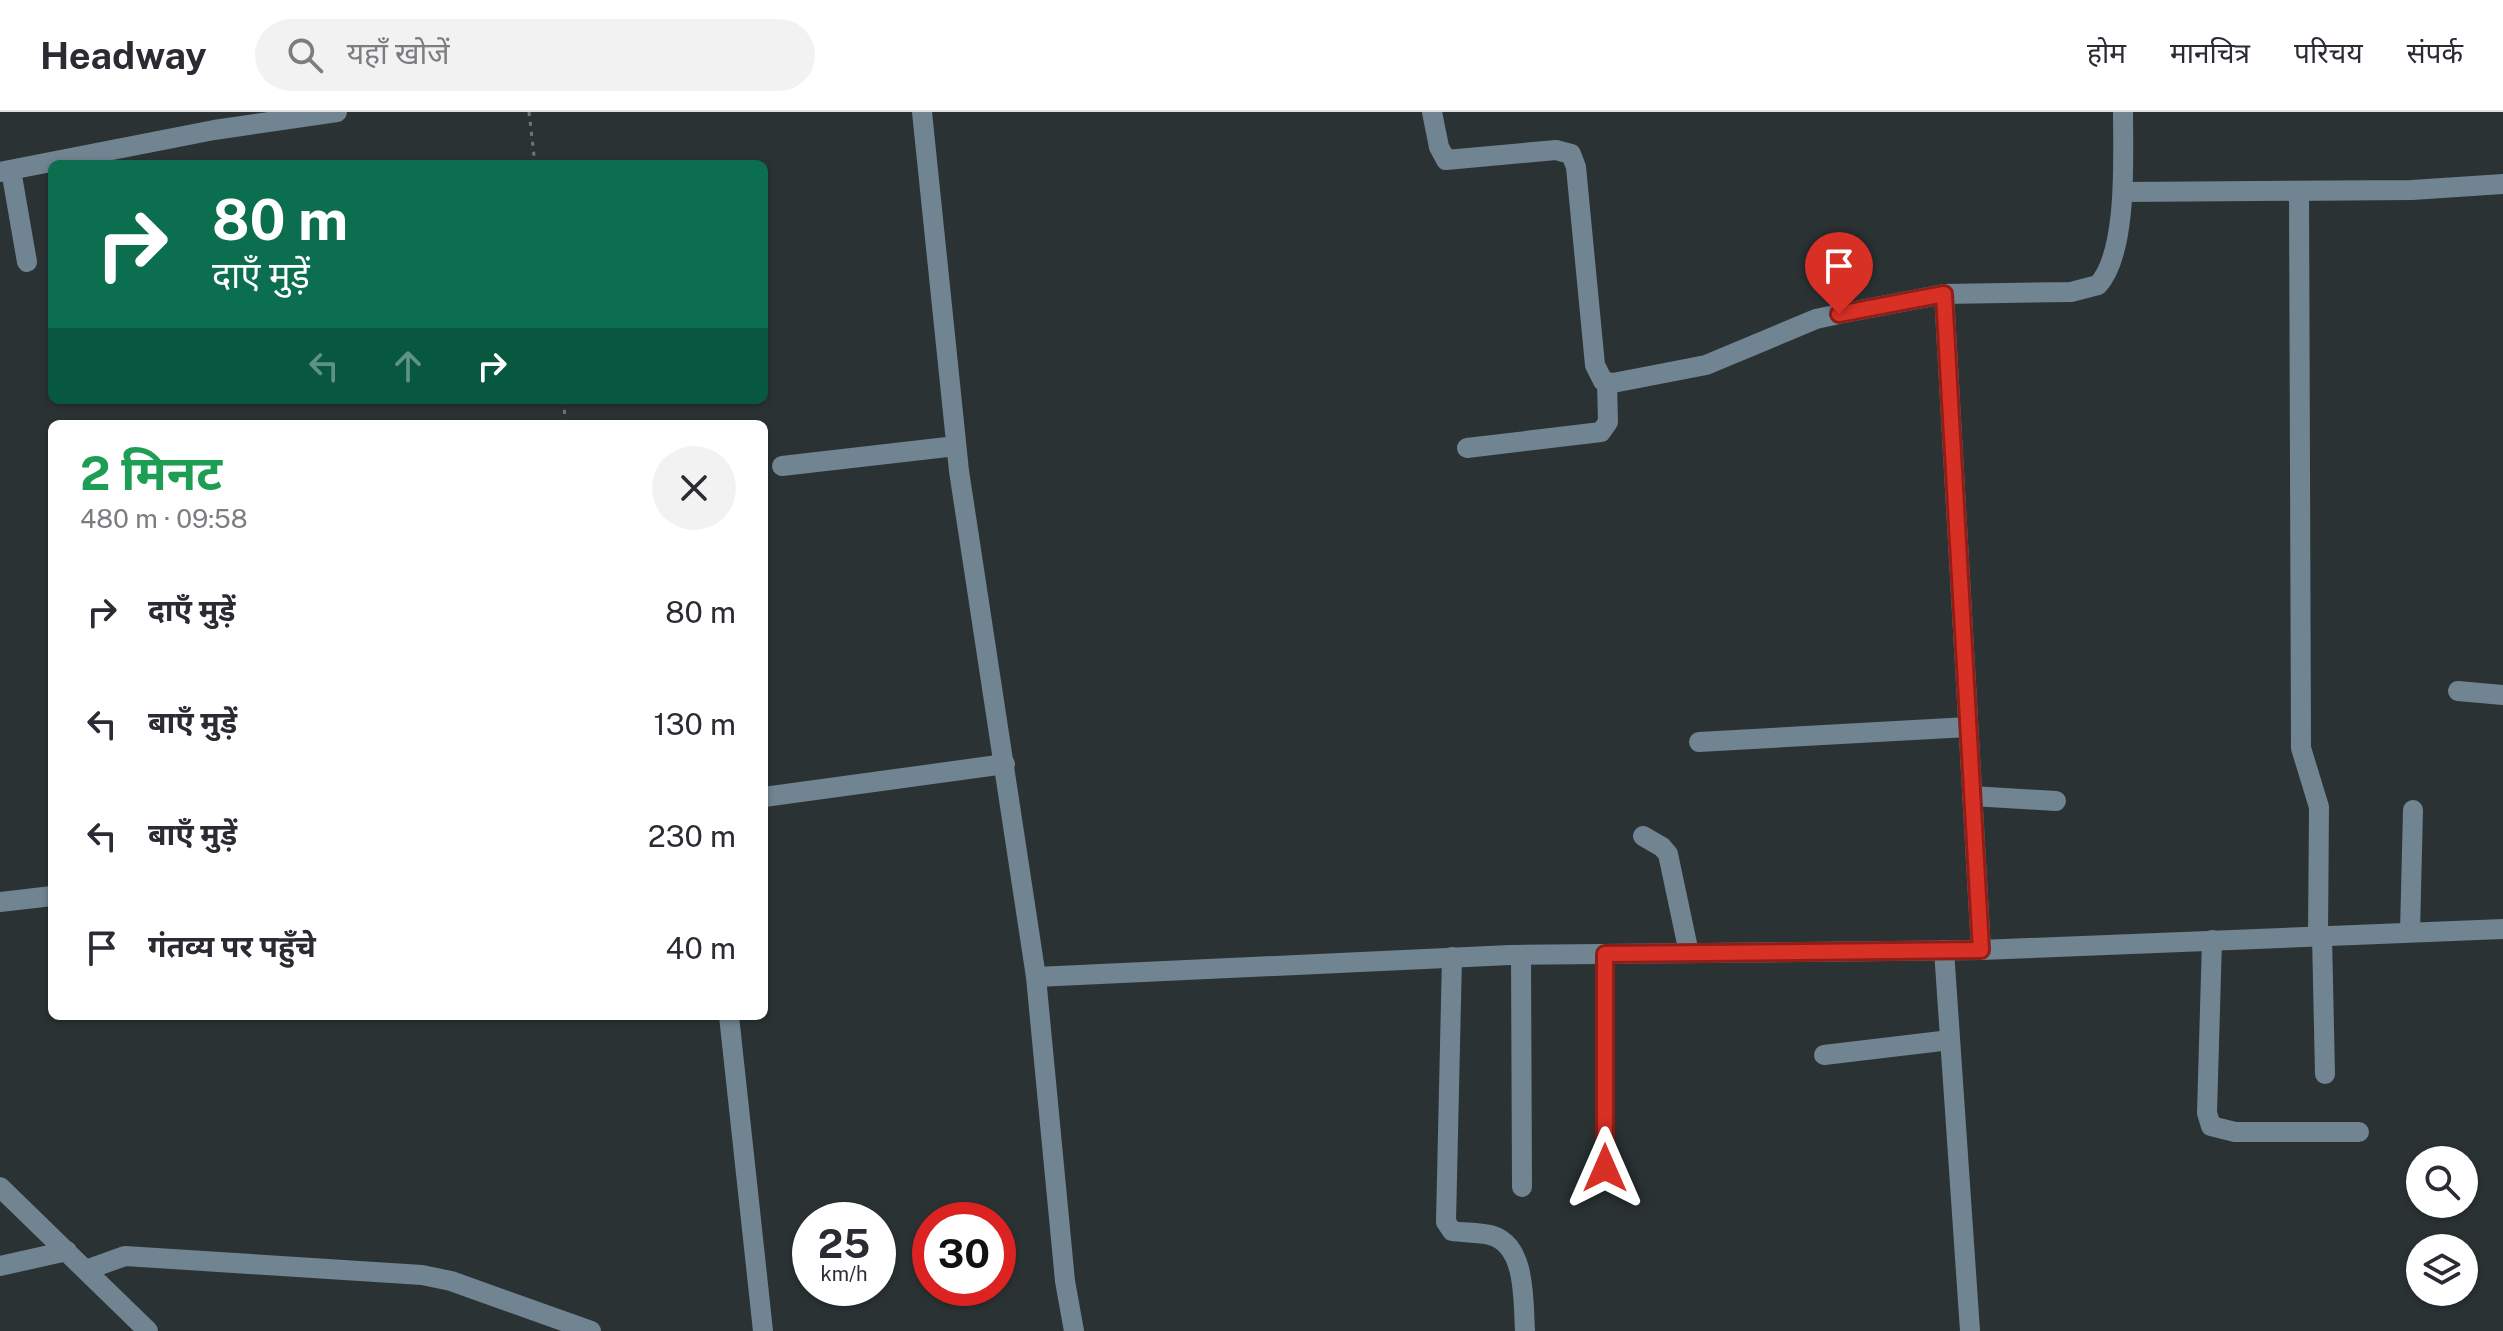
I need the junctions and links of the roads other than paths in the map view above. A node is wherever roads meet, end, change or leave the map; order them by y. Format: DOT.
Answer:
graph roads {
  1 [pos="337,112"];
  2 [pos="922,112"];
  3 [pos="1432,112"];
  4 [pos="2123,112"];
  5 [pos="225,120"];
  6 [pos="53,160"];
  7 [pos="48,161"];
  8 [pos="6,171"];
  9 [pos="2503,184"];
  10 [pos="2299,191"];
  11 [pos="2124,192"];
  12 [pos="27,262"];
  13 [pos="1944,294"];
  14 [pos="1607,383"];
  15 [pos="956,446"];
  16 [pos="1467,448"];
  17 [pos="782,466"];
  18 [pos="2458,691"];
  19 [pos="2503,695"];
  20 [pos="1968,727"];
  21 [pos="1699,742"];
  22 [pos="1005,764"];
  23 [pos="768,796"];
  24 [pos="1972,796"];
  25 [pos="2056,801"];
  26 [pos="2413,810"];
  27 [pos="1643,836"];
  28 [pos="48,896"];
  29 [pos="0,902"];
  30 [pos="2503,929"];
  31 [pos="2410,932"];
  32 [pos="2320,936"];
  33 [pos="2212,940"];
  34 [pos="1944,950"];
  35 [pos="1981,950"];
  36 [pos="1689,953"];
  37 [pos="1605,954"];
  38 [pos="1521,955"];
  39 [pos="1452,957"];
  40 [pos="1036,977"];
  41 [pos="729,1020"];
  42 [pos="1950,1040"];
  43 [pos="1824,1055"];
  44 [pos="2325,1074"];
  45 [pos="2359,1132"];
  46 [pos="1605,1168"];
  47 [pos="0,1187"];
  48 [pos="1522,1187"];
  49 [pos="67,1251"];
  50 [pos="0,1266"];
  51 [pos="86,1270"];
  52 [pos="148,1331"];
  53 [pos="591,1331"];
  54 [pos="763,1331"];
  55 [pos="1074,1331"];
  56 [pos="1525,1331"];
  57 [pos="1970,1331"];
  1 -- 5 [label="street"];
  2 -- 15 [label="street"];
  3 -- 14 [label="street"];
  4 -- 11 [label="street"];
  5 -- 6 [label="street"];
  7 -- 8 [label="street"];
  8 -- 12 [label="street"];
  9 -- 10 [label="street"];
  10 -- 11 [label="street"];
  10 -- 32 [label="street"];
  11 -- 13 [label="street"];
  13 -- 14 [label="street"];
  13 -- 20 [label="street"];
  14 -- 16 [label="street"];
  15 -- 17 [label="street"];
  15 -- 22 [label="street"];
  18 -- 19 [label="street"];
  20 -- 21 [label="street"];
  20 -- 24 [label="street"];
  22 -- 23 [label="street"];
  22 -- 40 [label="street"];
  24 -- 25 [label="street"];
  24 -- 35 [label="street"];
  26 -- 31 [label="street"];
  27 -- 36 [label="street"];
  28 -- 29 [label="street"];
  30 -- 31 [label="street"];
  31 -- 32 [label="street"];
  32 -- 33 [label="street"];
  32 -- 44 [label="street"];
  33 -- 35 [label="street"];
  33 -- 45 [label="street"];
  34 -- 35 [label="street"];
  34 -- 36 [label="street"];
  34 -- 42 [label="street"];
  36 -- 37 [label="street"];
  37 -- 38 [label="street"];
  37 -- 46 [label="street"];
  38 -- 39 [label="street"];
  38 -- 48 [label="street"];
  39 -- 40 [label="street"];
  39 -- 56 [label="street"];
  40 -- 55 [label="street"];
  41 -- 54 [label="street"];
  42 -- 43 [label="street"];
  42 -- 57 [label="street"];
  47 -- 49 [label="street"];
  49 -- 50 [label="street"];
  49 -- 51 [label="street"];
  51 -- 52 [label="street"];
  51 -- 53 [label="street"];
}
